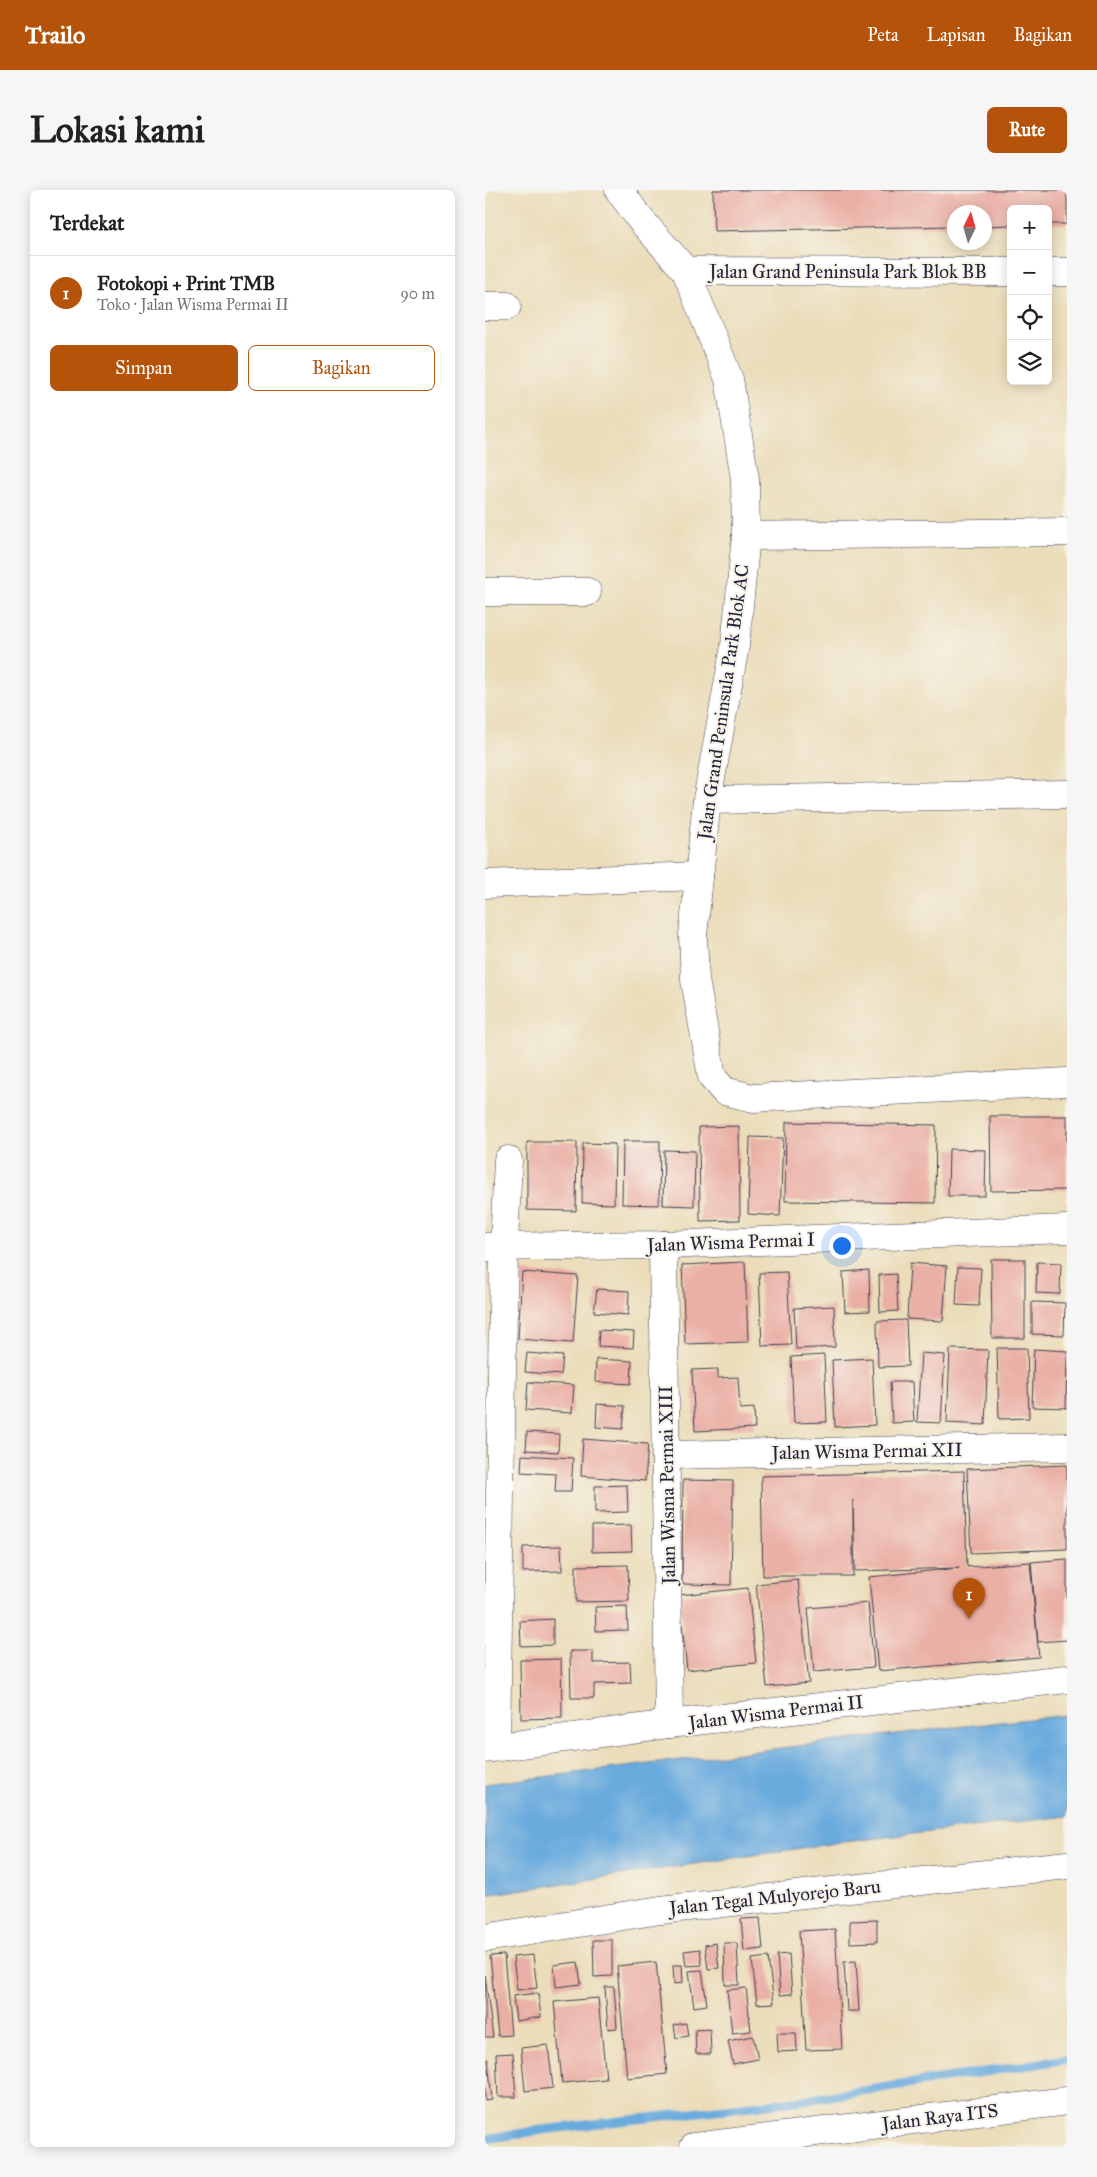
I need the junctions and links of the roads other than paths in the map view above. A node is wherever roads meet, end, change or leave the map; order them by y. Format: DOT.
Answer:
graph roads {
  1 [pos="619,190"];
  2 [pos="686,271"];
  3 [pos="1007,272"];
  4 [pos="1052,272"];
  5 [pos="1067,272"];
  6 [pos="1067,532"];
  7 [pos="746,536"];
  8 [pos="485,592"];
  9 [pos="587,592"];
  10 [pos="1067,794"];
  11 [pos="707,800"];
  12 [pos="699,876"];
  13 [pos="485,884"];
  14 [pos="1067,1082"];
  15 [pos="508,1160"];
  16 [pos="1067,1228"];
  17 [pos="663,1245"];
  18 [pos="495,1246"];
  19 [pos="1067,1447"];
  20 [pos="667,1455"];
  21 [pos="1067,1678"];
  22 [pos="669,1724"];
  23 [pos="491,1748"];
  24 [pos="1067,1865"];
  25 [pos="485,1938"];
  26 [pos="1067,2102"];
  27 [pos="694,2147"];
  1 -- 2 [label="street, Jalan Grand Peninsula Park Blok AC"];
  2 -- 3 [label="street, Jalan Grand Peninsula Park Blok BB"];
  2 -- 7 [label="street, Jalan Grand Peninsula Park Blok AC"];
  4 -- 5 [label="street"];
  6 -- 7 [label="street"];
  7 -- 11 [label="street, Jalan Grand Peninsula Park Blok AC"];
  8 -- 9 [label="street"];
  10 -- 11 [label="street"];
  11 -- 12 [label="street, Jalan Grand Peninsula Park Blok AC"];
  12 -- 13 [label="street"];
  12 -- 14 [label="street, Jalan Grand Peninsula Park Blok AC"];
  15 -- 18 [label="street"];
  16 -- 17 [label="street, Jalan Wisma Permai I"];
  17 -- 18 [label="street, Jalan Wisma Permai I"];
  17 -- 20 [label="street, Jalan Wisma Permai XIII"];
  18 -- 23 [label="street"];
  19 -- 20 [label="street, Jalan Wisma Permai XII"];
  20 -- 22 [label="street, Jalan Wisma Permai XIII"];
  21 -- 22 [label="street, Jalan Wisma Permai II"];
  22 -- 23 [label="street, Jalan Wisma Permai II"];
  24 -- 25 [label="street, Jalan Tegal Mulyorejo Baru"];
  26 -- 27 [label="street, Jalan Raya ITS"];
}
